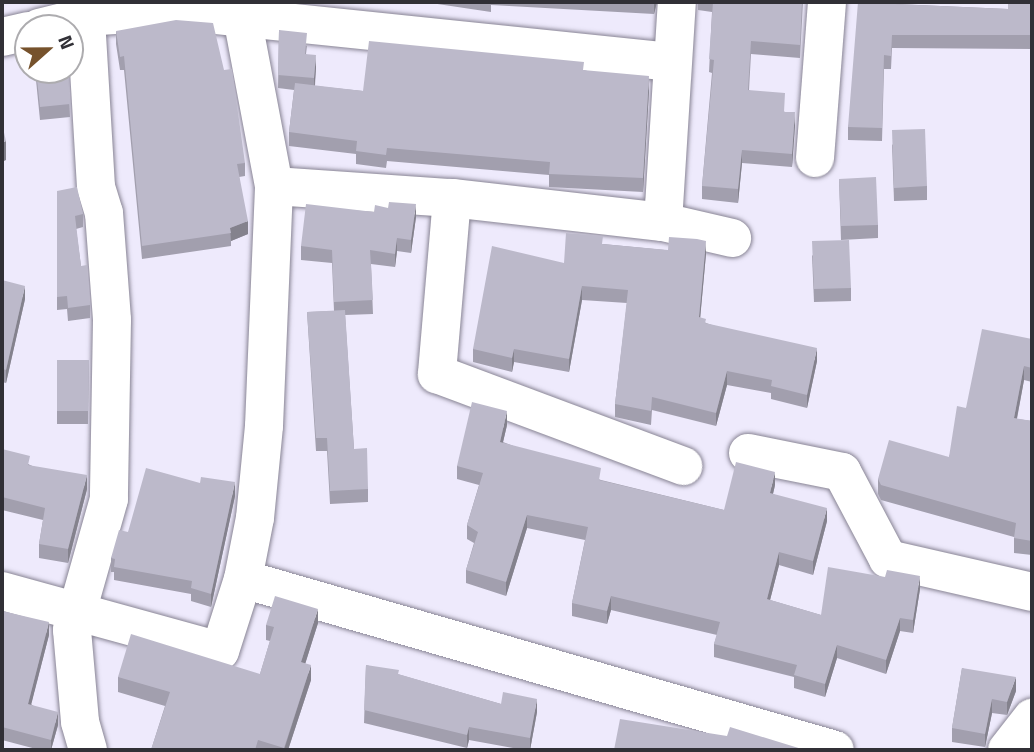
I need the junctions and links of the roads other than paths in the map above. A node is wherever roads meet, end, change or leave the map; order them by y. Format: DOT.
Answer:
graph roads {
  1 [pos="677,2"];
  2 [pos="827,2"];
  3 [pos="84,9"];
  4 [pos="242,17"];
  5 [pos="670,62"];
  6 [pos="815,158"];
  7 [pos="274,186"];
  8 [pos="452,198"];
  9 [pos="663,222"];
  10 [pos="732,238"];
  11 [pos="748,453"];
  12 [pos="683,466"];
  13 [pos="243,579"];
  14 [pos="2,592"];
  15 [pos="1032,592"];
  16 [pos="79,612"];
  17 [pos="1032,718"];
  18 [pos="88,750"];
  19 [pos="835,750"];
  20 [pos="1007,750"];
  1 -- 5 [label="street"];
  2 -- 6 [label="street"];
  3 -- 4 [label="street"];
  3 -- 16 [label="street"];
  4 -- 5 [label="street"];
  4 -- 7 [label="street"];
  5 -- 9 [label="street"];
  7 -- 8 [label="street"];
  7 -- 13 [label="street"];
  8 -- 9 [label="street"];
  8 -- 12 [label="street"];
  9 -- 10 [label="street"];
  11 -- 15 [label="street"];
  13 -- 16 [label="street"];
  13 -- 19 [label="street"];
  14 -- 16 [label="street"];
  16 -- 18 [label="street"];
  17 -- 20 [label="street"];
}
